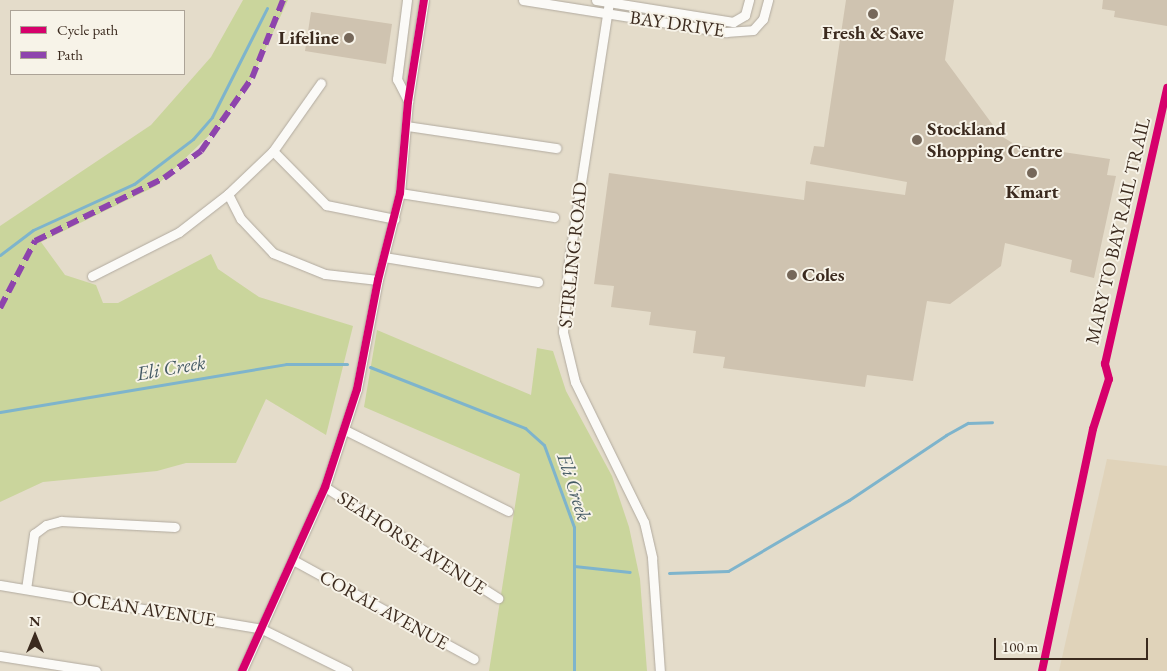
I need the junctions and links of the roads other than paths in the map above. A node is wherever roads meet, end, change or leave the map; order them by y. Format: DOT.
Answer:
graph roads {
  1 [pos="407,0"];
  2 [pos="424,0"];
  3 [pos="523,0"];
  4 [pos="596,0"];
  5 [pos="749,0"];
  6 [pos="768,0"];
  7 [pos="610,2"];
  8 [pos="608,14"];
  9 [pos="321,83"];
  10 [pos="408,102"];
  11 [pos="407,126"];
  12 [pos="556,148"];
  13 [pos="273,151"];
  14 [pos="400,193"];
  15 [pos="228,194"];
  16 [pos="554,217"];
  17 [pos="395,219"];
  18 [pos="384,258"];
  19 [pos="92,276"];
  20 [pos="378,280"];
  21 [pos="538,282"];
  22 [pos="345,430"];
  23 [pos="325,487"];
  24 [pos="508,511"];
  25 [pos="175,527"];
  26 [pos="293,560"];
  27 [pos="0,586"];
  28 [pos="26,590"];
  29 [pos="498,598"];
  30 [pos="262,629"];
  31 [pos="0,656"];
  32 [pos="474,659"];
  33 [pos="96,671"];
  34 [pos="242,671"];
  35 [pos="347,671"];
  36 [pos="660,671"];
  1 -- 10 [label="street"];
  2 -- 10 [label="street"];
  3 -- 8 [label="street, BAY DRIVE"];
  4 -- 7 [label="street, BAY DRIVE"];
  5 -- 7 [label="street, BAY DRIVE"];
  6 -- 8 [label="street, BAY DRIVE"];
  7 -- 8 [label="street, STIRLING ROAD"];
  8 -- 36 [label="street, STIRLING ROAD"];
  9 -- 13 [label="street"];
  10 -- 11 [label="street"];
  11 -- 12 [label="street"];
  11 -- 14 [label="street"];
  13 -- 15 [label="street"];
  13 -- 17 [label="street"];
  14 -- 16 [label="street"];
  14 -- 17 [label="street"];
  15 -- 19 [label="street"];
  15 -- 20 [label="street"];
  17 -- 18 [label="street"];
  18 -- 20 [label="street"];
  18 -- 21 [label="street"];
  20 -- 22 [label="street"];
  22 -- 23 [label="street"];
  22 -- 24 [label="street"];
  23 -- 26 [label="street"];
  23 -- 29 [label="street, SEAHORSE AVENUE"];
  25 -- 28 [label="street"];
  26 -- 30 [label="street"];
  26 -- 32 [label="street, CORAL AVENUE"];
  27 -- 28 [label="street, OCEAN AVENUE"];
  28 -- 30 [label="street, OCEAN AVENUE"];
  30 -- 34 [label="street"];
  30 -- 35 [label="street, OCEAN AVENUE"];
  31 -- 33 [label="street"];
}
